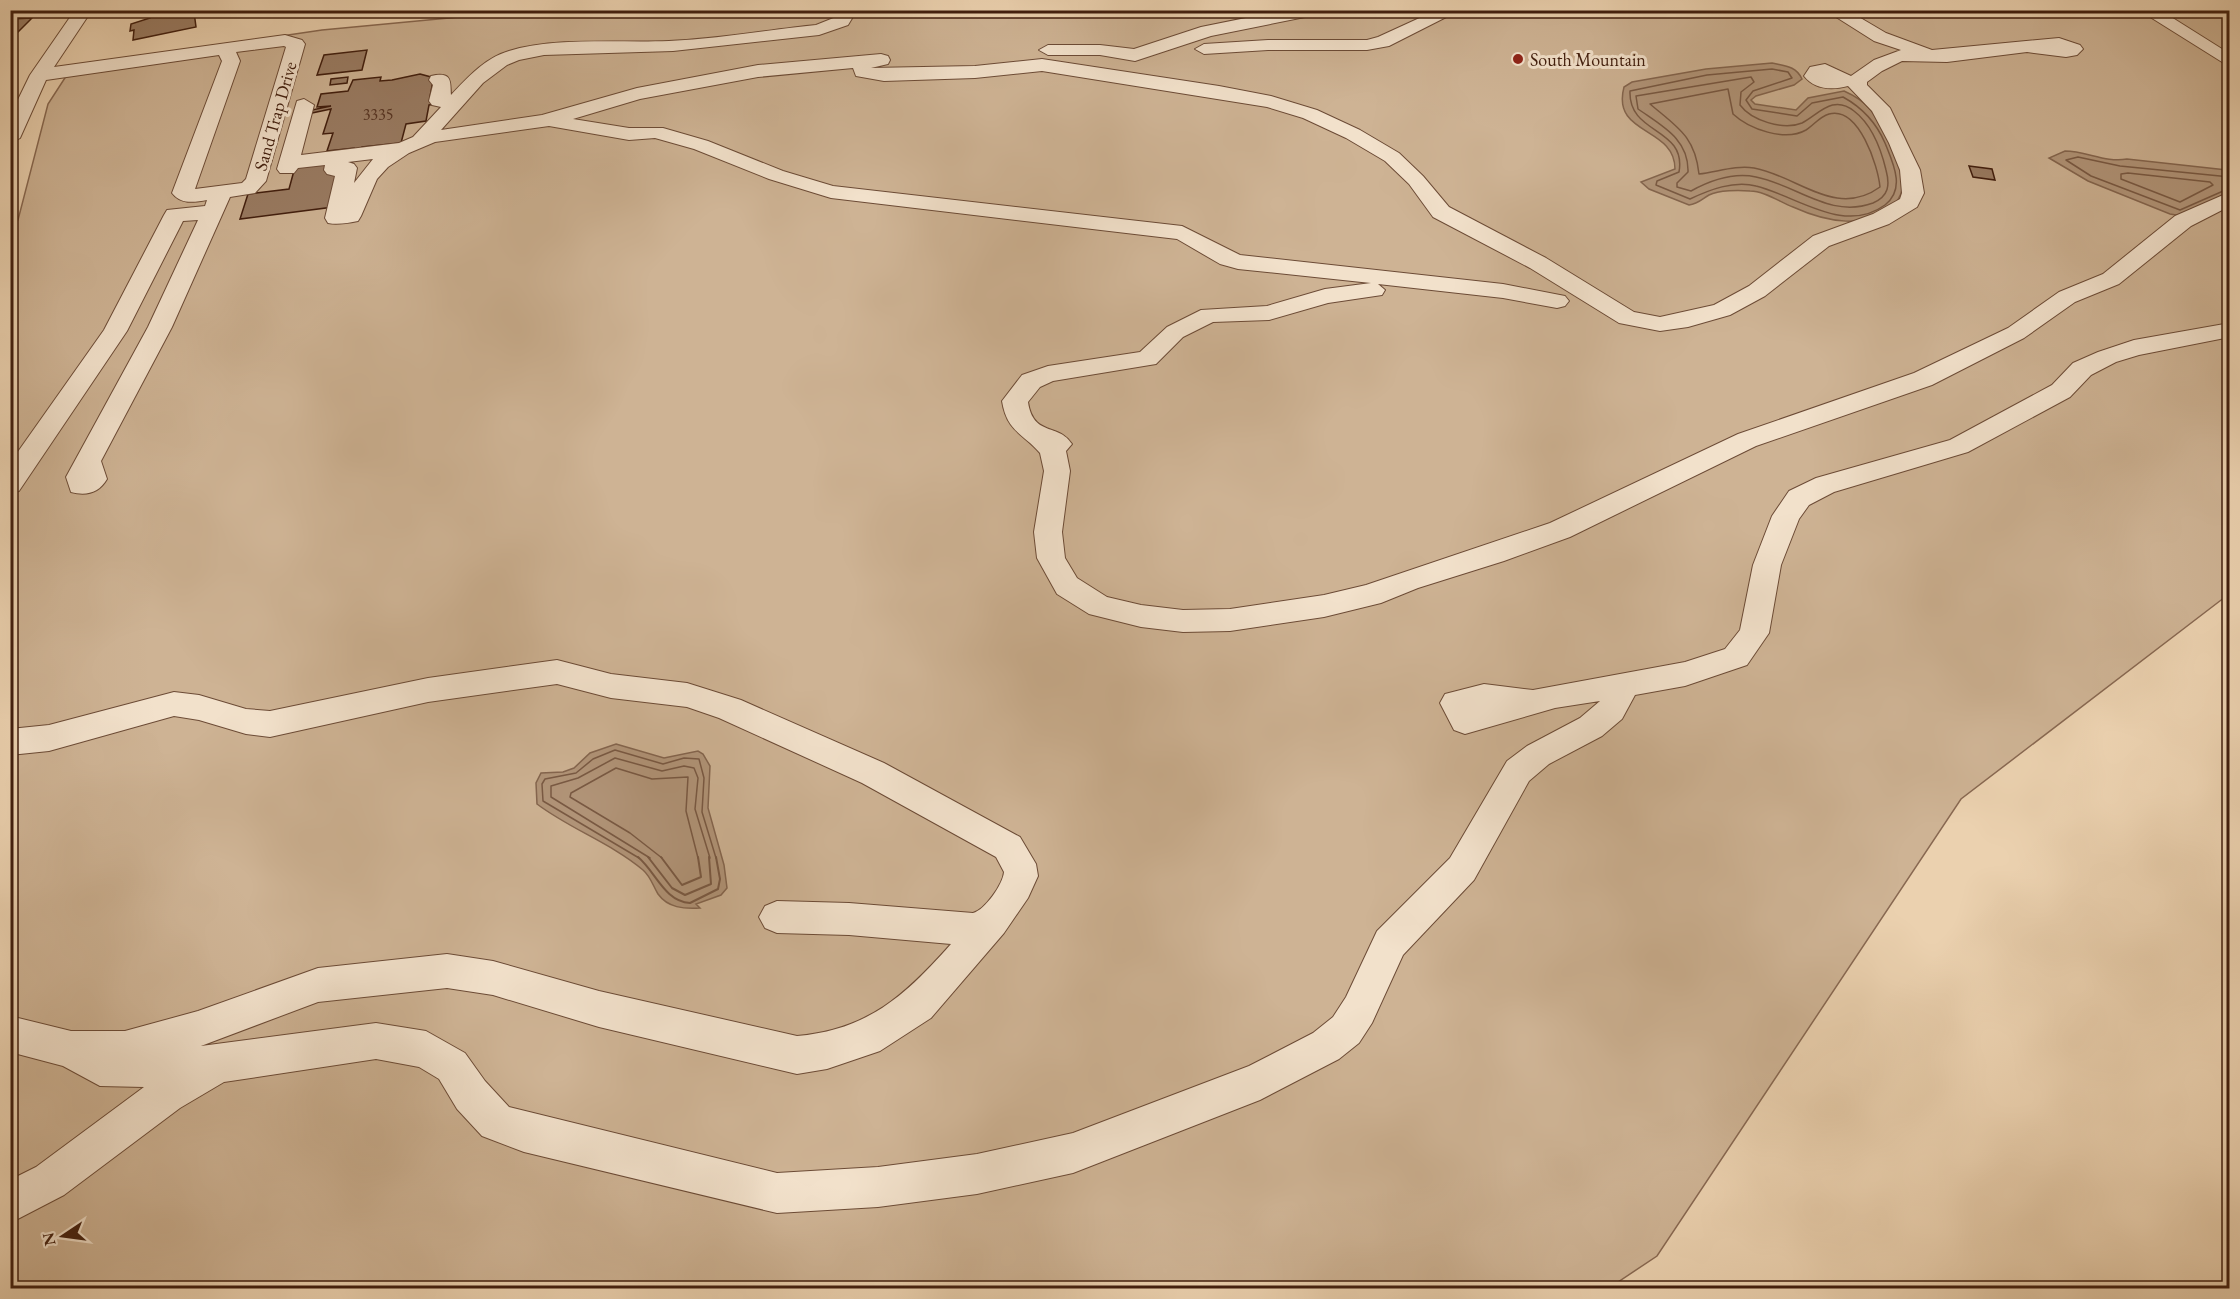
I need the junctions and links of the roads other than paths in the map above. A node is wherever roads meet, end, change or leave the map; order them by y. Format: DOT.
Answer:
graph roads {
  1 [pos="84,10"];
  2 [pos="849,10"];
  3 [pos="1315,10"];
  4 [pos="1452,10"];
  5 [pos="1833,10"];
  6 [pos="2147,10"];
  7 [pos="2042,46"];
  8 [pos="1171,47"];
  9 [pos="224,48"];
  10 [pos="1923,53"];
  11 [pos="987,54"];
  12 [pos="930,55"];
  13 [pos="860,62"];
  14 [pos="2229,62"];
  15 [pos="39,75"];
  16 [pos="438,80"];
  17 [pos="456,99"];
  18 [pos="304,105"];
  19 [pos="14,118"];
  20 [pos="544,121"];
  21 [pos="319,133"];
  22 [pos="10,138"];
  23 [pos="413,143"];
  24 [pos="291,153"];
  25 [pos="338,156"];
  26 [pos="2229,198"];
  27 [pos="217,202"];
  28 [pos="1457,289"];
  29 [pos="1559,294"];
  30 [pos="2229,330"];
  31 [pos="88,461"];
  32 [pos="10,484"];
  33 [pos="1626,683"];
  34 [pos="1591,727"];
  35 [pos="10,742"];
  36 [pos="777,917"];
  37 [pos="957,940"];
  38 [pos="10,1034"];
  39 [pos="71,1050"];
  40 [pos="220,1064"];
  41 [pos="10,1203"];
  1 -- 15 [label="street"];
  2 -- 17 [label="street"];
  3 -- 8 [label="street"];
  4 -- 8 [label="street"];
  5 -- 10 [label="street"];
  6 -- 14 [label="street"];
  7 -- 10 [label="street"];
  8 -- 11 [label="street"];
  9 -- 15 [label="street, Sand Trap Drive"];
  9 -- 27 [label="street"];
  9 -- 27 [label="street, Sand Trap Drive"];
  10 -- 29 [label="street"];
  12 -- 13 [label="street"];
  13 -- 20 [label="street"];
  13 -- 29 [label="street"];
  15 -- 19 [label="street"];
  16 -- 17 [label="street"];
  17 -- 23 [label="street"];
  18 -- 24 [label="street"];
  19 -- 22 [label="street"];
  20 -- 23 [label="street"];
  20 -- 28 [label="street"];
  21 -- 24 [label="street"];
  23 -- 25 [label="street"];
  23 -- 25 [label="street"];
  24 -- 25 [label="street"];
  26 -- 28 [label="street"];
  27 -- 31 [label="street"];
  27 -- 32 [label="street"];
  28 -- 29 [label="street"];
  30 -- 33 [label="street"];
  33 -- 34 [label="street"];
  33 -- 34 [label="street"];
  34 -- 40 [label="street"];
  35 -- 37 [label="street"];
  36 -- 37 [label="street"];
  37 -- 39 [label="street"];
  38 -- 39 [label="street"];
  39 -- 40 [label="street"];
  40 -- 41 [label="street"];
}
